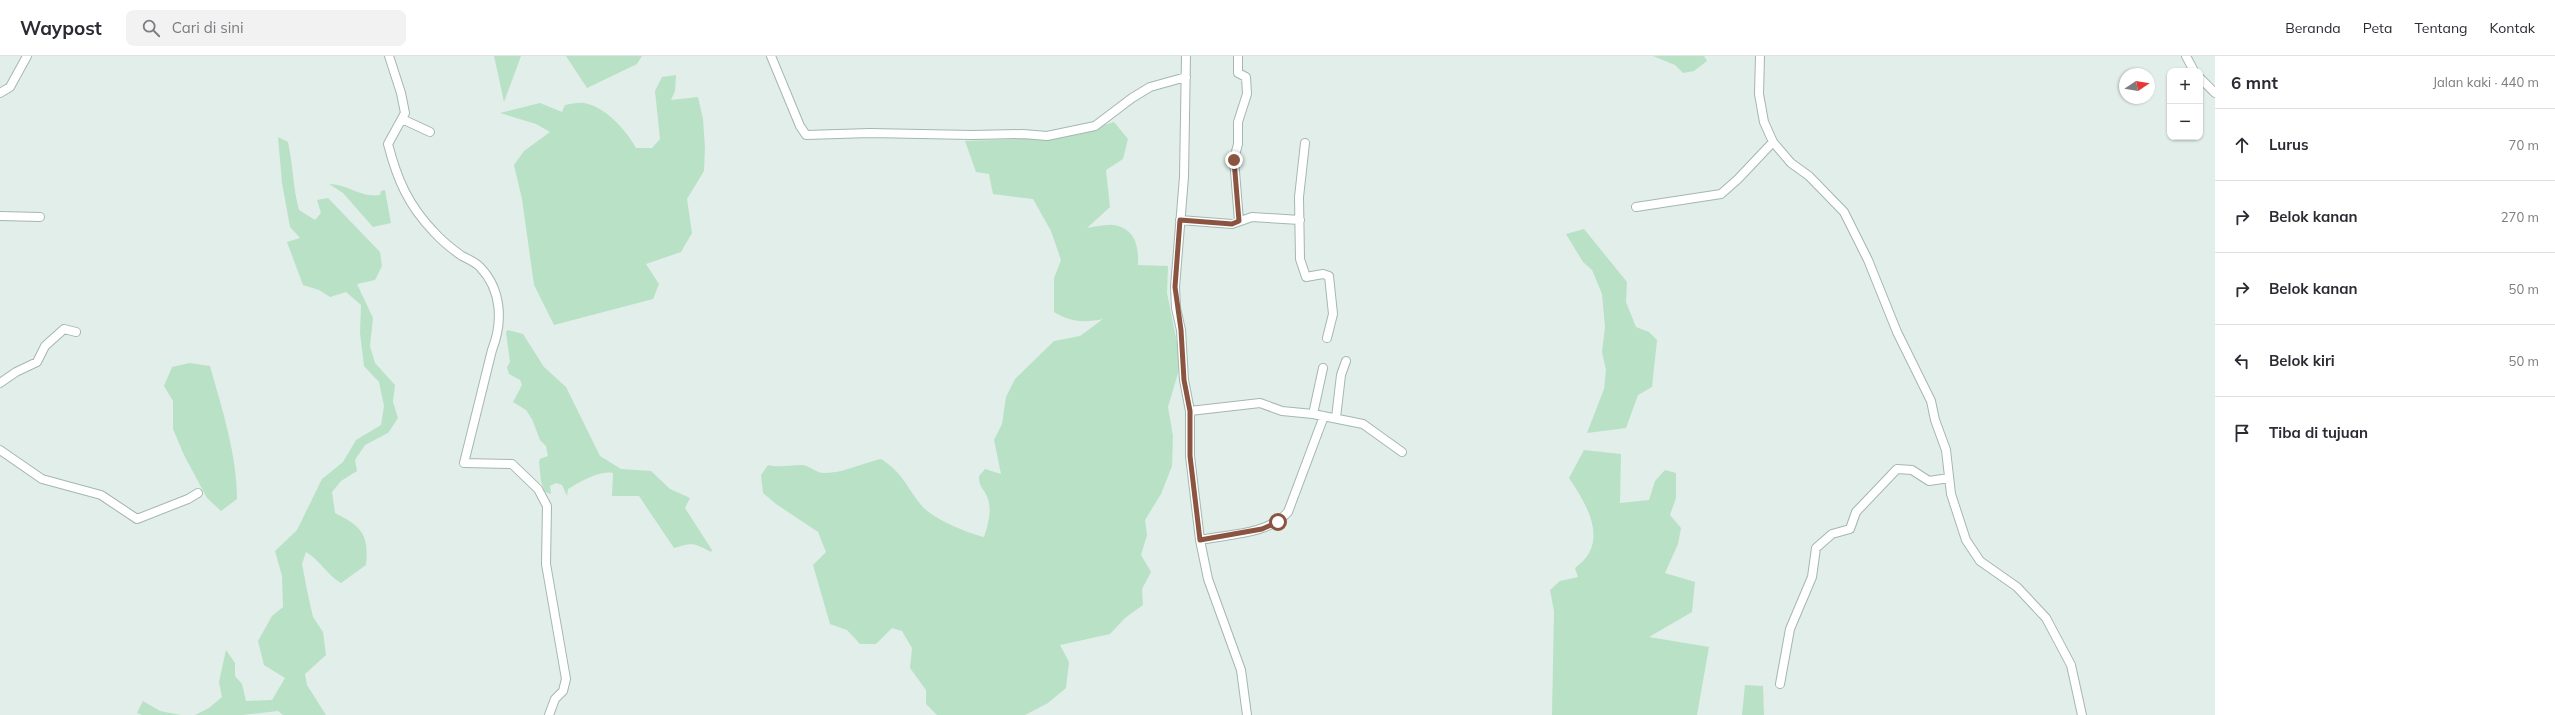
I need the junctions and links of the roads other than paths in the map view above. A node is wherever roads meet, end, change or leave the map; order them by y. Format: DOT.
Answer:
graph roads {
  1 [pos="27,56"];
  2 [pos="389,56"];
  3 [pos="771,56"];
  4 [pos="1186,56"];
  5 [pos="1238,56"];
  6 [pos="1760,56"];
  7 [pos="2186,56"];
  8 [pos="2192,68"];
  9 [pos="1186,77"];
  10 [pos="2203,81"];
  11 [pos="0,93"];
  12 [pos="2215,94"];
  13 [pos="402,119"];
  14 [pos="430,132"];
  15 [pos="1772,142"];
  16 [pos="1305,143"];
  17 [pos="1636,207"];
  18 [pos="0,216"];
  19 [pos="40,218"];
  20 [pos="1180,220"];
  21 [pos="1300,220"];
  22 [pos="1239,221"];
  23 [pos="76,332"];
  24 [pos="1327,338"];
  25 [pos="1346,361"];
  26 [pos="1323,368"];
  27 [pos="0,383"];
  28 [pos="1190,411"];
  29 [pos="1313,414"];
  30 [pos="1324,416"];
  31 [pos="1336,418"];
  32 [pos="0,450"];
  33 [pos="1402,452"];
  34 [pos="1949,478"];
  35 [pos="198,493"];
  36 [pos="1200,540"];
  37 [pos="1780,684"];
  38 [pos="549,715"];
  39 [pos="1247,715"];
  40 [pos="2082,715"];
  1 -- 11 [label="street"];
  2 -- 13 [label="street"];
  3 -- 9 [label="street"];
  4 -- 9 [label="street"];
  5 -- 22 [label="street"];
  6 -- 15 [label="street"];
  7 -- 8 [label="street"];
  9 -- 20 [label="street"];
  10 -- 12 [label="street"];
  13 -- 14 [label="street"];
  13 -- 38 [label="street"];
  15 -- 17 [label="street"];
  15 -- 34 [label="street"];
  16 -- 21 [label="street"];
  18 -- 19 [label="street"];
  20 -- 22 [label="street"];
  20 -- 28 [label="street"];
  21 -- 22 [label="street"];
  21 -- 24 [label="street"];
  23 -- 27 [label="street"];
  25 -- 31 [label="street"];
  26 -- 29 [label="street"];
  28 -- 29 [label="street"];
  28 -- 36 [label="street"];
  29 -- 30 [label="street"];
  30 -- 31 [label="street"];
  30 -- 36 [label="street"];
  31 -- 33 [label="street"];
  32 -- 35 [label="street"];
  34 -- 37 [label="street"];
  34 -- 40 [label="street"];
  36 -- 39 [label="street"];
}
